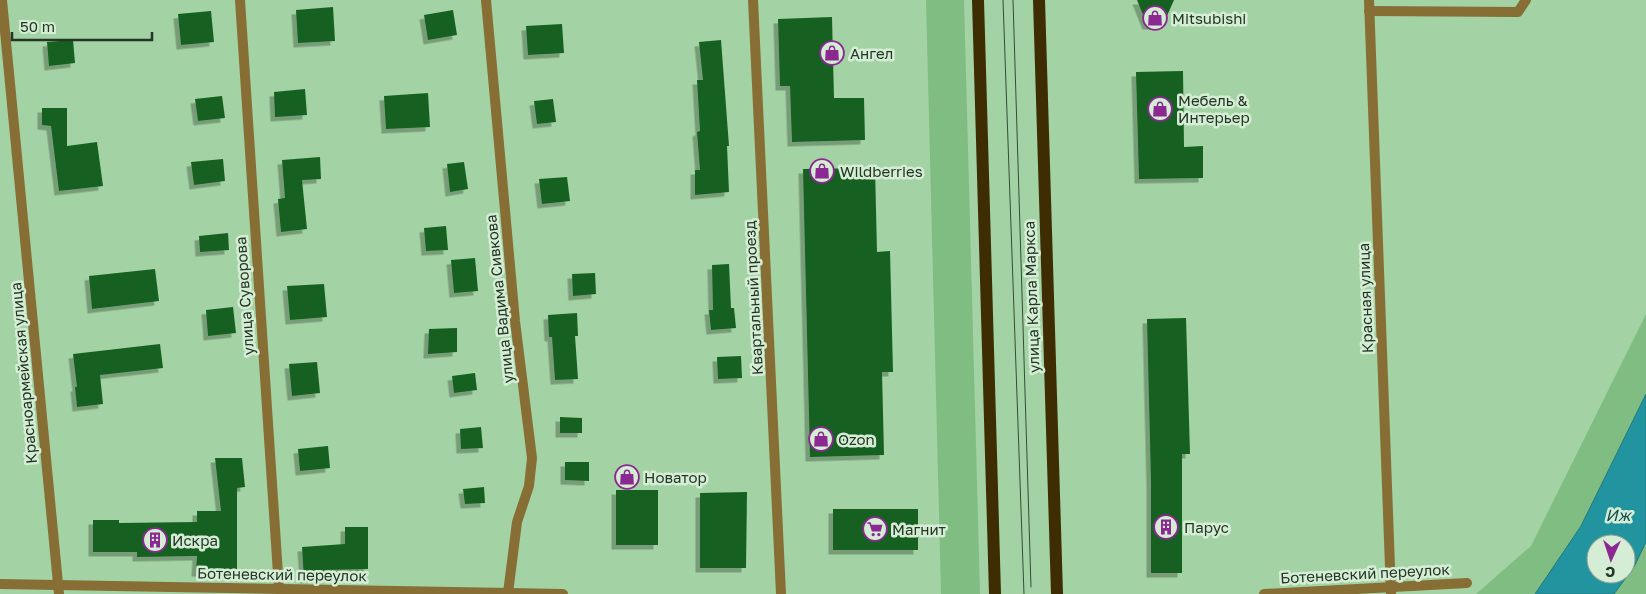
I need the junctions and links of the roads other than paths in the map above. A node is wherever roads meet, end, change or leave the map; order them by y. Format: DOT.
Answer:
graph roads {
  1 [pos="2,0"];
  2 [pos="240,0"];
  3 [pos="486,0"];
  4 [pos="754,0"];
  5 [pos="978,0"];
  6 [pos="1039,0"];
  7 [pos="1369,0"];
  8 [pos="1526,0"];
  9 [pos="1369,11"];
  10 [pos="2,19"];
  11 [pos="1467,582"];
  12 [pos="0,584"];
  13 [pos="59,589"];
  14 [pos="279,589"];
  15 [pos="1391,590"];
  16 [pos="508,593"];
  17 [pos="563,594"];
  18 [pos="782,594"];
  19 [pos="995,594"];
  20 [pos="1057,594"];
  21 [pos="1264,594"];
  1 -- 10 [label="street, Красноармейская улица"];
  2 -- 14 [label="street, улица Суворова"];
  3 -- 16 [label="street, улица Вадима Сивкова"];
  4 -- 18 [label="street, Квартальный проезд"];
  5 -- 19 [label="main road"];
  6 -- 20 [label="main road, улица Карла Маркса"];
  7 -- 9 [label="street, Красная улица"];
  8 -- 9 [label="street"];
  9 -- 15 [label="street, Красная улица"];
  10 -- 13 [label="street, Красноармейская улица"];
  11 -- 15 [label="street, Ботеневский переулок"];
  12 -- 13 [label="street, Ботеневский переулок"];
  13 -- 14 [label="street, Ботеневский переулок"];
  14 -- 16 [label="street, Ботеневский переулок"];
  15 -- 21 [label="street, Ботеневский переулок"];
  16 -- 17 [label="street, Ботеневский переулок"];
}
